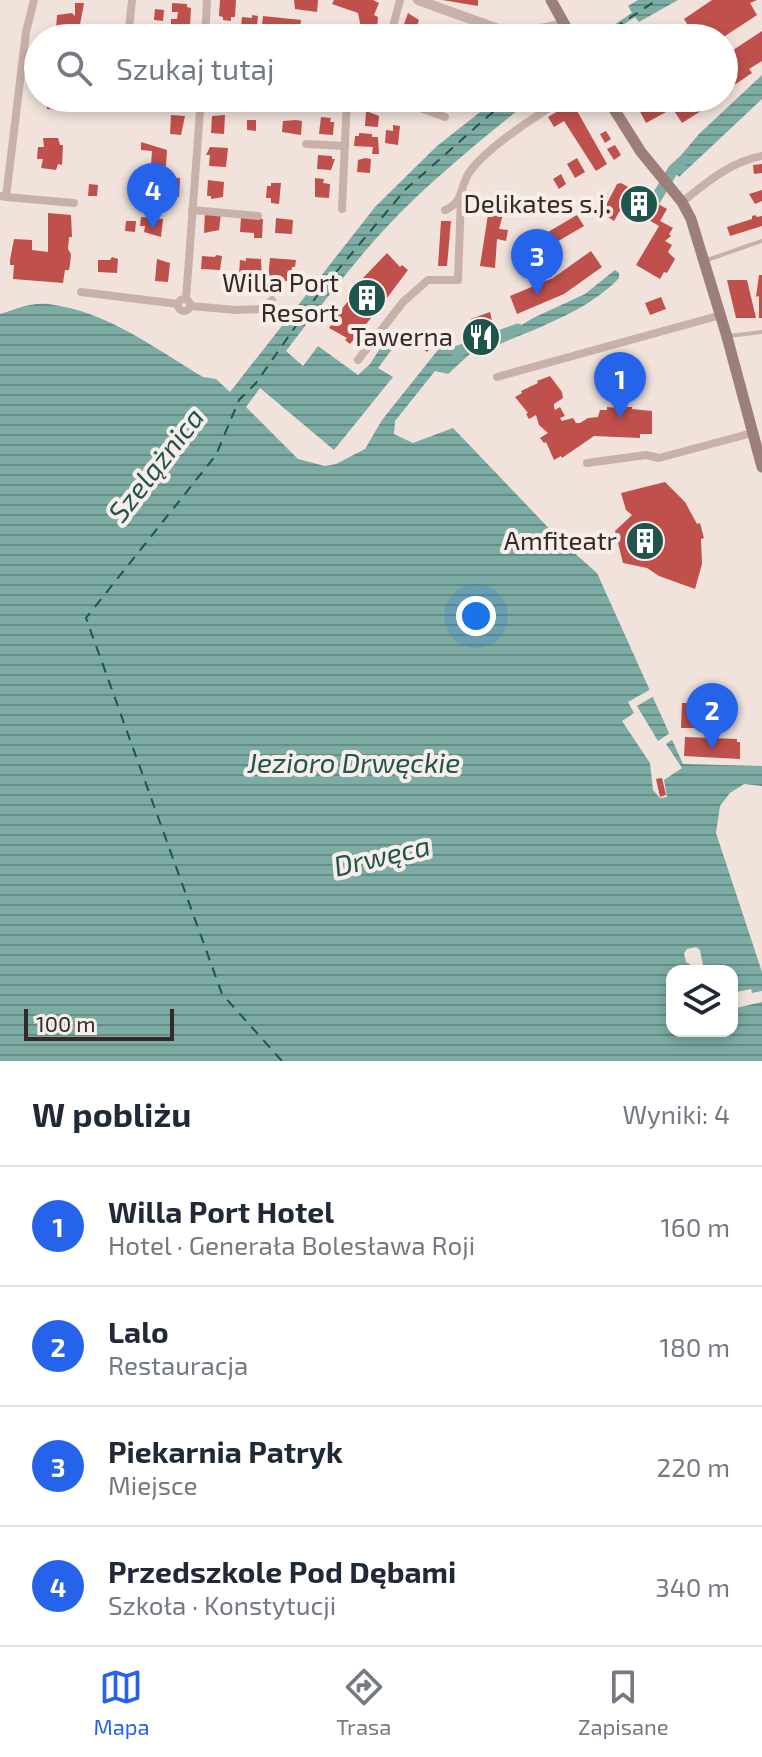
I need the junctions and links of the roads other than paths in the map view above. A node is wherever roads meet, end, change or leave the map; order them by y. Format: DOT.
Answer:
graph roads {
  1 [pos="34,0"];
  2 [pos="132,0"];
  3 [pos="207,0"];
  4 [pos="400,0"];
  5 [pos="418,0"];
  6 [pos="551,0"];
  7 [pos="28,24"];
  8 [pos="129,24"];
  9 [pos="206,24"];
  10 [pos="394,24"];
  11 [pos="487,24"];
  12 [pos="565,24"];
  13 [pos="24,46"];
  14 [pos="200,112"];
  15 [pos="346,112"];
  16 [pos="431,112"];
  17 [pos="543,112"];
  18 [pos="616,112"];
  19 [pos="445,117"];
  20 [pos="306,144"];
  21 [pos="345,146"];
  22 [pos="762,156"];
  23 [pos="3,196"];
  24 [pos="461,198"];
  25 [pos="682,202"];
  26 [pos="74,203"];
  27 [pos="342,209"];
  28 [pos="192,210"];
  29 [pos="445,210"];
  30 [pos="258,216"];
  31 [pos="762,241"];
  32 [pos="705,261"];
  33 [pos="81,292"];
  34 [pos="272,300"];
  35 [pos="185,303"];
  36 [pos="721,315"];
  37 [pos="762,332"];
  38 [pos="727,337"];
  39 [pos="358,360"];
  40 [pos="497,377"];
  41 [pos="752,433"];
  42 [pos="587,463"];
  43 [pos="762,467"];
  1 -- 7 [label="street"];
  2 -- 8 [label="street"];
  3 -- 9 [label="street"];
  4 -- 10 [label="street"];
  5 -- 11 [label="street"];
  6 -- 12 [label="main road"];
  13 -- 23 [label="street"];
  14 -- 28 [label="street"];
  15 -- 21 [label="street"];
  16 -- 19 [label="street"];
  17 -- 24 [label="street"];
  18 -- 25 [label="main road"];
  20 -- 21 [label="street"];
  21 -- 27 [label="street"];
  22 -- 25 [label="street"];
  23 -- 26 [label="street"];
  24 -- 29 [label="street"];
  24 -- 39 [label="street"];
  25 -- 32 [label="main road"];
  28 -- 30 [label="street"];
  28 -- 35 [label="street"];
  31 -- 32 [label="lane"];
  32 -- 36 [label="main road"];
  33 -- 35 [label="street"];
  34 -- 35 [label="street"];
  36 -- 38 [label="main road"];
  36 -- 40 [label="street"];
  37 -- 38 [label="lane"];
  38 -- 41 [label="main road"];
  41 -- 42 [label="street"];
  41 -- 43 [label="main road"];
}
